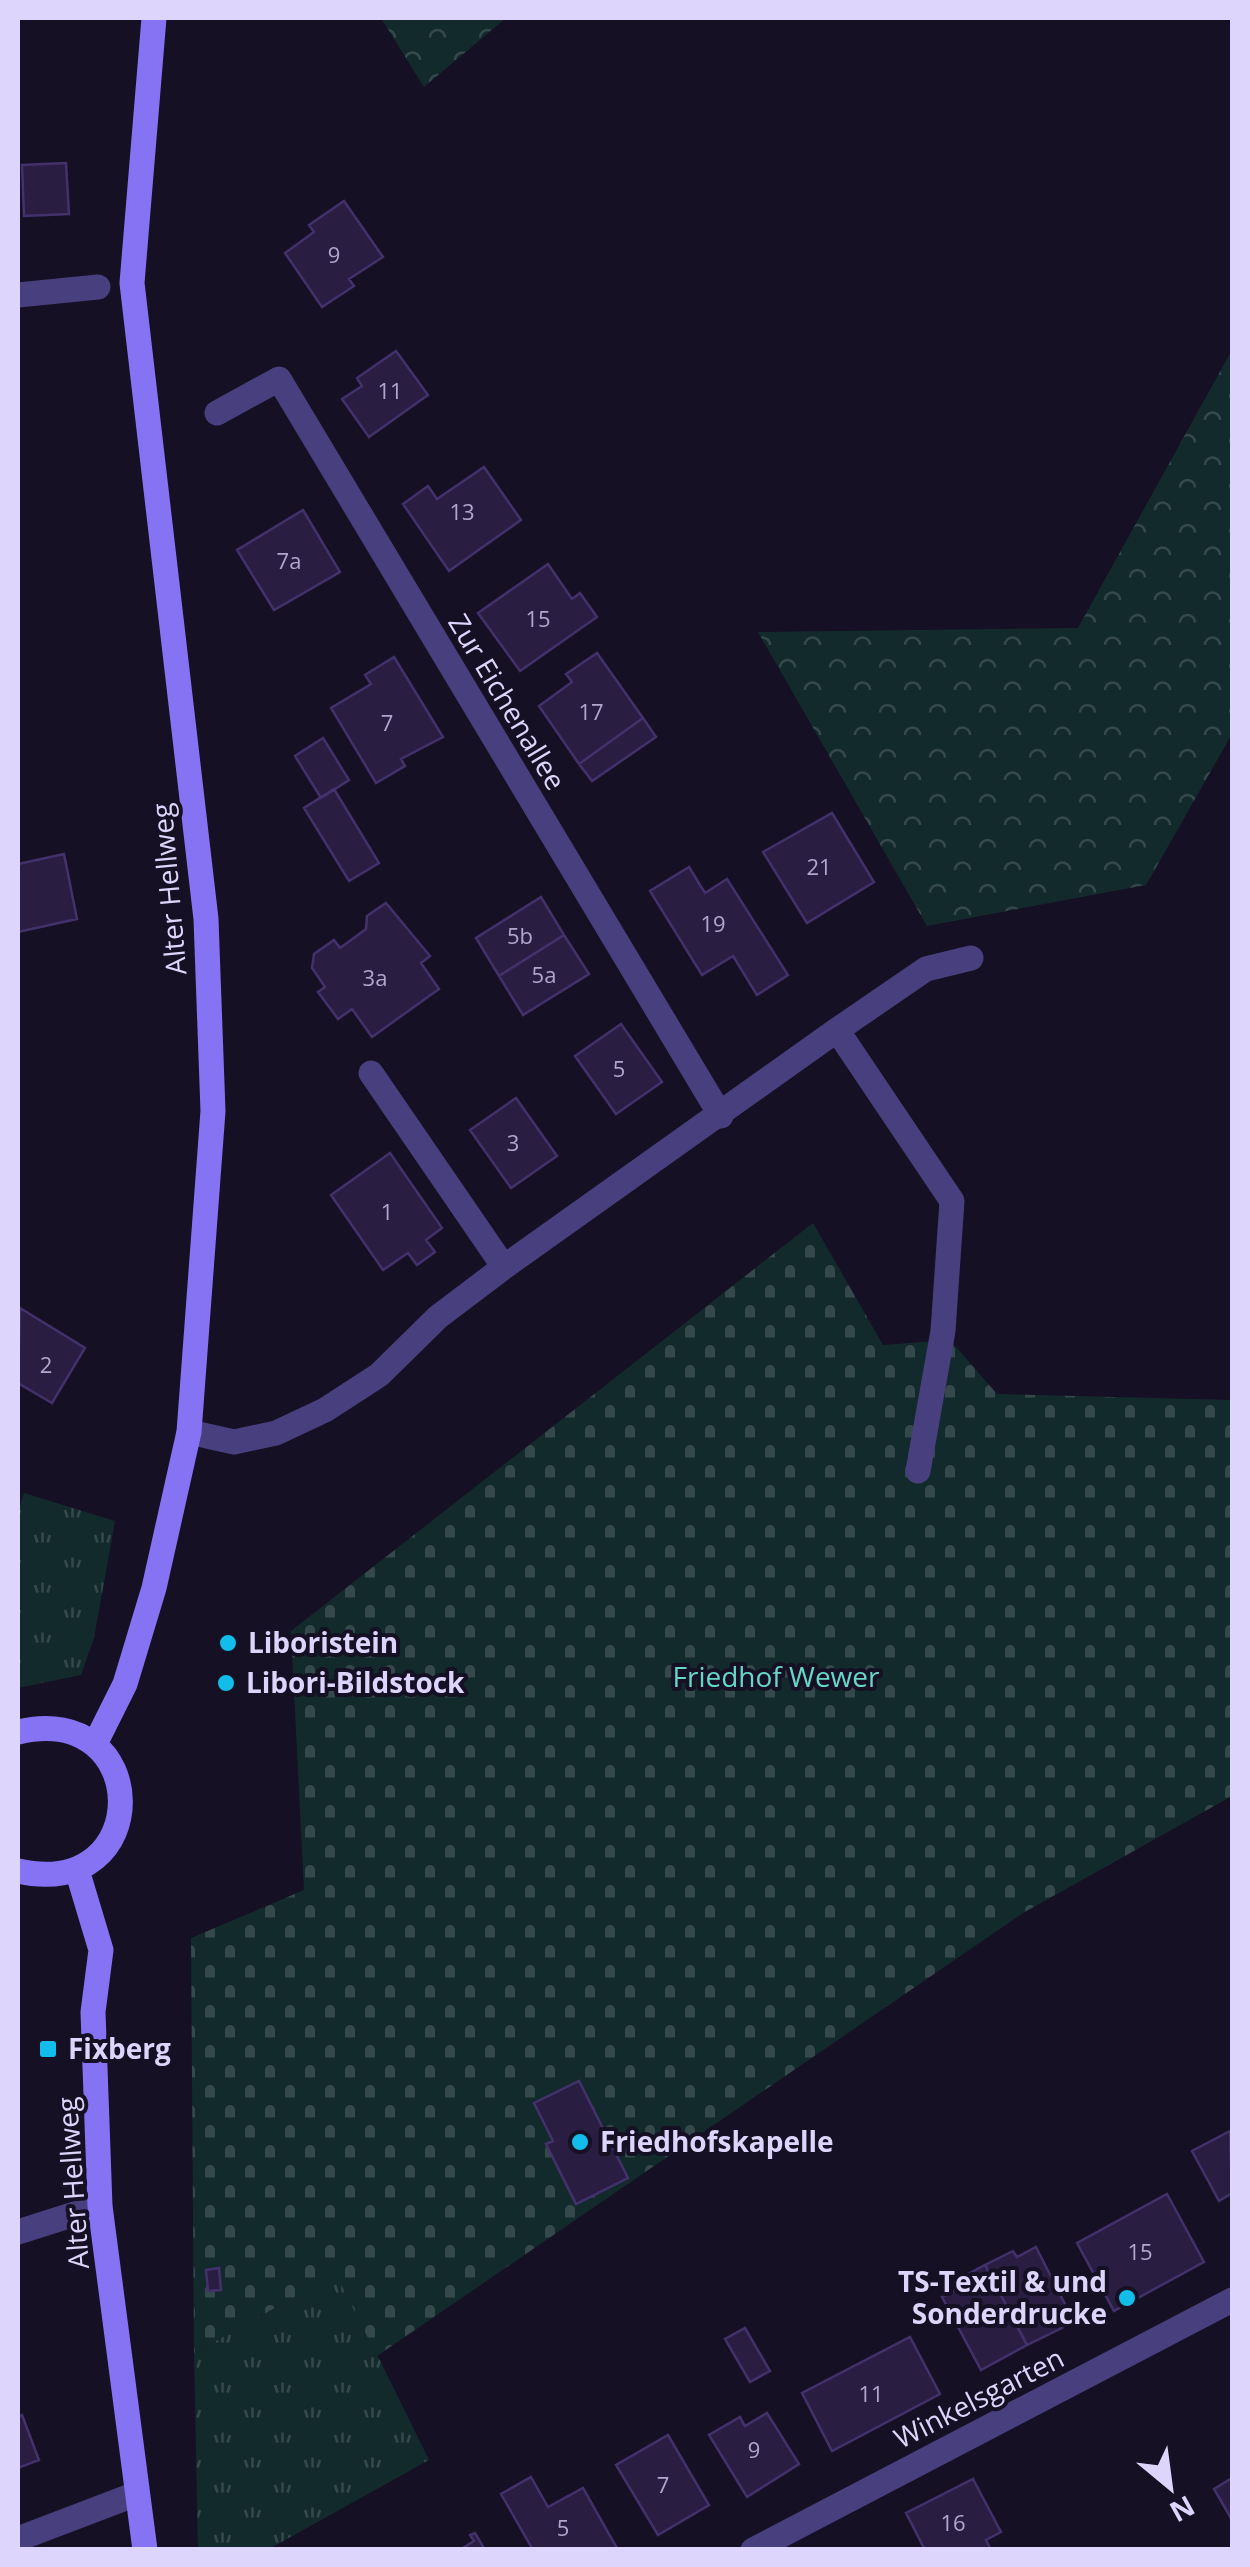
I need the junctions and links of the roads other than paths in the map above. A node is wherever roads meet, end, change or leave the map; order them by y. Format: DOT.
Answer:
graph roads {
  1 [pos="154,18"];
  2 [pos="98,287"];
  3 [pos="18,295"];
  4 [pos="218,413"];
  5 [pos="971,958"];
  6 [pos="837,1030"];
  7 [pos="371,1073"];
  8 [pos="721,1116"];
  9 [pos="504,1268"];
  10 [pos="189,1432"];
  11 [pos="918,1471"];
  12 [pos="18,1732"];
  13 [pos="95,1744"];
  14 [pos="77,1870"];
  15 [pos="18,1871"];
  16 [pos="100,2206"];
  17 [pos="18,2232"];
  18 [pos="1232,2300"];
  19 [pos="136,2494"];
  20 [pos="18,2539"];
  21 [pos="145,2550"];
  22 [pos="754,2550"];
  1 -- 10 [label="street, Alter Hellweg"];
  2 -- 3 [label="street"];
  4 -- 8 [label="street, Zur Eichenallee"];
  5 -- 6 [label="street"];
  6 -- 8 [label="street"];
  6 -- 11 [label="street"];
  7 -- 9 [label="street"];
  8 -- 9 [label="street"];
  9 -- 10 [label="street"];
  10 -- 13 [label="street, Alter Hellweg"];
  12 -- 13 [label="street"];
  13 -- 14 [label="street"];
  14 -- 15 [label="street"];
  14 -- 16 [label="street, Alter Hellweg"];
  16 -- 17 [label="street"];
  16 -- 19 [label="street, Alter Hellweg"];
  18 -- 22 [label="street, Winkelsgarten"];
  19 -- 20 [label="street"];
  19 -- 21 [label="street, Alter Hellweg"];
}
